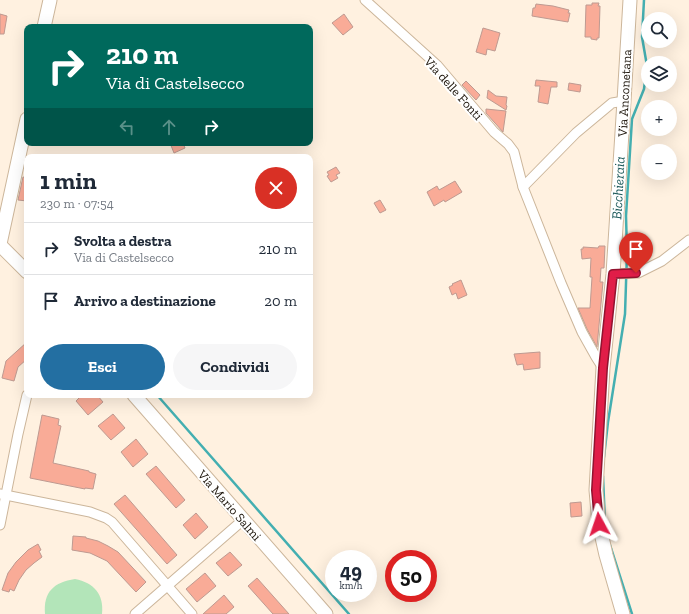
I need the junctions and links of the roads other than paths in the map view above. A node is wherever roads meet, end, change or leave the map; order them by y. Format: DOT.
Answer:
graph roads {
  1 [pos="366,0"];
  2 [pos="630,0"];
  3 [pos="52,2"];
  4 [pos="45,24"];
  5 [pos="624,101"];
  6 [pos="24,134"];
  7 [pos="523,187"];
  8 [pos="689,240"];
  9 [pos="0,244"];
  10 [pos="24,269"];
  11 [pos="616,274"];
  12 [pos="603,368"];
  13 [pos="26,398"];
  14 [pos="137,398"];
  15 [pos="3,494"];
  16 [pos="243,520"];
  17 [pos="0,525"];
  18 [pos="168,586"];
  19 [pos="135,614"];
  20 [pos="192,614"];
  21 [pos="326,614"];
  22 [pos="623,614"];
  1 -- 7 [label="street, Via delle Fonti"];
  2 -- 5 [label="main road, Via Anconetana"];
  3 -- 4 [label="main road"];
  5 -- 7 [label="street"];
  5 -- 11 [label="main road, Via Anconetana"];
  6 -- 9 [label="main road"];
  7 -- 12 [label="street, Via delle Fonti"];
  8 -- 11 [label="street"];
  9 -- 10 [label="main road"];
  11 -- 12 [label="main road, Via Anconetana"];
  12 -- 22 [label="main road, Via Anconetana"];
  13 -- 15 [label="street"];
  14 -- 16 [label="main road, Via Mario Salmi"];
  15 -- 17 [label="street"];
  15 -- 18 [label="street"];
  16 -- 18 [label="street"];
  16 -- 21 [label="main road, Via Mario Salmi"];
  18 -- 19 [label="street"];
  18 -- 20 [label="street"];
}
